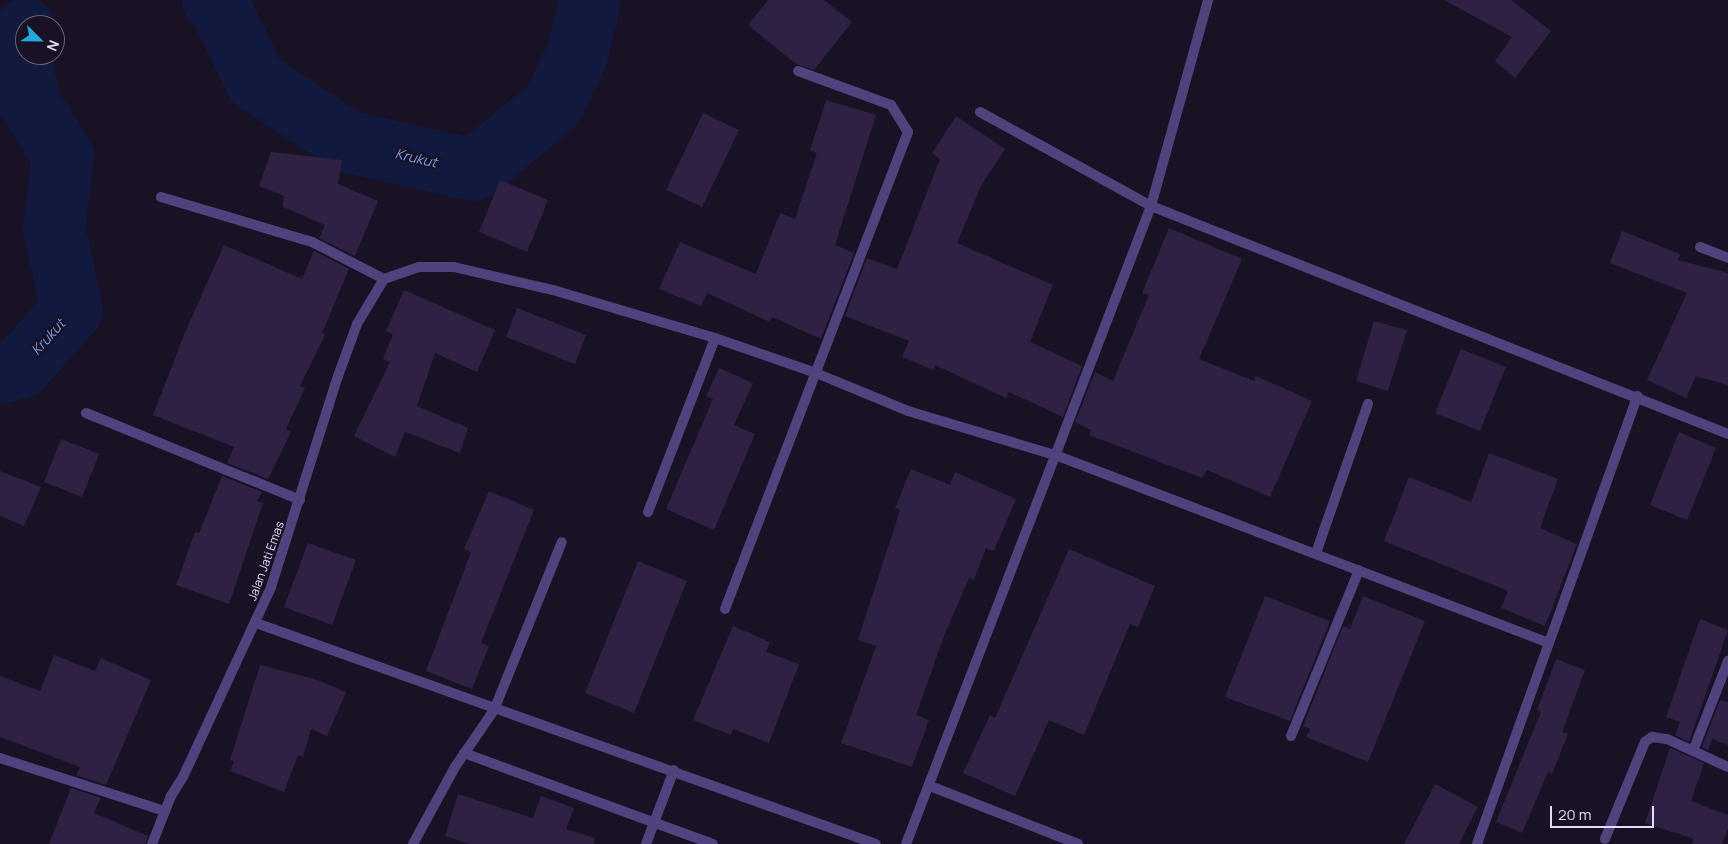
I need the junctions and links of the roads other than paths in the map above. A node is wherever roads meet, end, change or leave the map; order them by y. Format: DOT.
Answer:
graph roads {
  1 [pos="1208,0"];
  2 [pos="798,71"];
  3 [pos="980,112"];
  4 [pos="160,197"];
  5 [pos="1151,206"];
  6 [pos="1700,247"];
  7 [pos="1728,258"];
  8 [pos="384,280"];
  9 [pos="715,338"];
  10 [pos="816,372"];
  11 [pos="1636,396"];
  12 [pos="1368,404"];
  13 [pos="86,413"];
  14 [pos="1728,434"];
  15 [pos="1058,456"];
  16 [pos="300,500"];
  17 [pos="648,512"];
  18 [pos="562,542"];
  19 [pos="1316,553"];
  20 [pos="1359,570"];
  21 [pos="725,609"];
  22 [pos="256,623"];
  23 [pos="1549,642"];
  24 [pos="1728,661"];
  25 [pos="494,710"];
  26 [pos="1291,736"];
  27 [pos="1693,751"];
  28 [pos="464,753"];
  29 [pos="0,758"];
  30 [pos="1728,766"];
  31 [pos="674,770"];
  32 [pos="930,786"];
  33 [pos="164,811"];
  34 [pos="654,823"];
  35 [pos="1605,839"];
  36 [pos="152,844"];
  37 [pos="413,844"];
  38 [pos="646,844"];
  39 [pos="713,844"];
  40 [pos="876,844"];
  41 [pos="906,844"];
  42 [pos="1078,844"];
  43 [pos="1478,844"];
  1 -- 5 [label="street"];
  2 -- 10 [label="street"];
  3 -- 5 [label="street"];
  4 -- 8 [label="street"];
  5 -- 11 [label="street"];
  5 -- 15 [label="street"];
  6 -- 7 [label="street"];
  8 -- 9 [label="street"];
  8 -- 16 [label="street, Jalan Jati Emas"];
  9 -- 10 [label="street"];
  9 -- 17 [label="street"];
  10 -- 15 [label="street"];
  10 -- 21 [label="street"];
  11 -- 14 [label="street"];
  11 -- 23 [label="street"];
  12 -- 19 [label="street"];
  13 -- 16 [label="street"];
  15 -- 19 [label="street"];
  15 -- 32 [label="street"];
  16 -- 22 [label="street, Jalan Jati Emas"];
  18 -- 25 [label="street"];
  19 -- 20 [label="street"];
  20 -- 23 [label="street"];
  20 -- 26 [label="street"];
  22 -- 25 [label="street"];
  22 -- 33 [label="street, Jalan Jati Emas"];
  23 -- 43 [label="street"];
  24 -- 27 [label="street"];
  25 -- 28 [label="street"];
  25 -- 31 [label="street"];
  27 -- 30 [label="street"];
  27 -- 35 [label="street"];
  28 -- 34 [label="street"];
  28 -- 37 [label="street"];
  29 -- 33 [label="street"];
  31 -- 34 [label="street"];
  31 -- 40 [label="street"];
  32 -- 41 [label="street"];
  32 -- 42 [label="street"];
  33 -- 36 [label="street, Jalan Jati Emas"];
  34 -- 38 [label="street"];
  34 -- 39 [label="street"];
}
